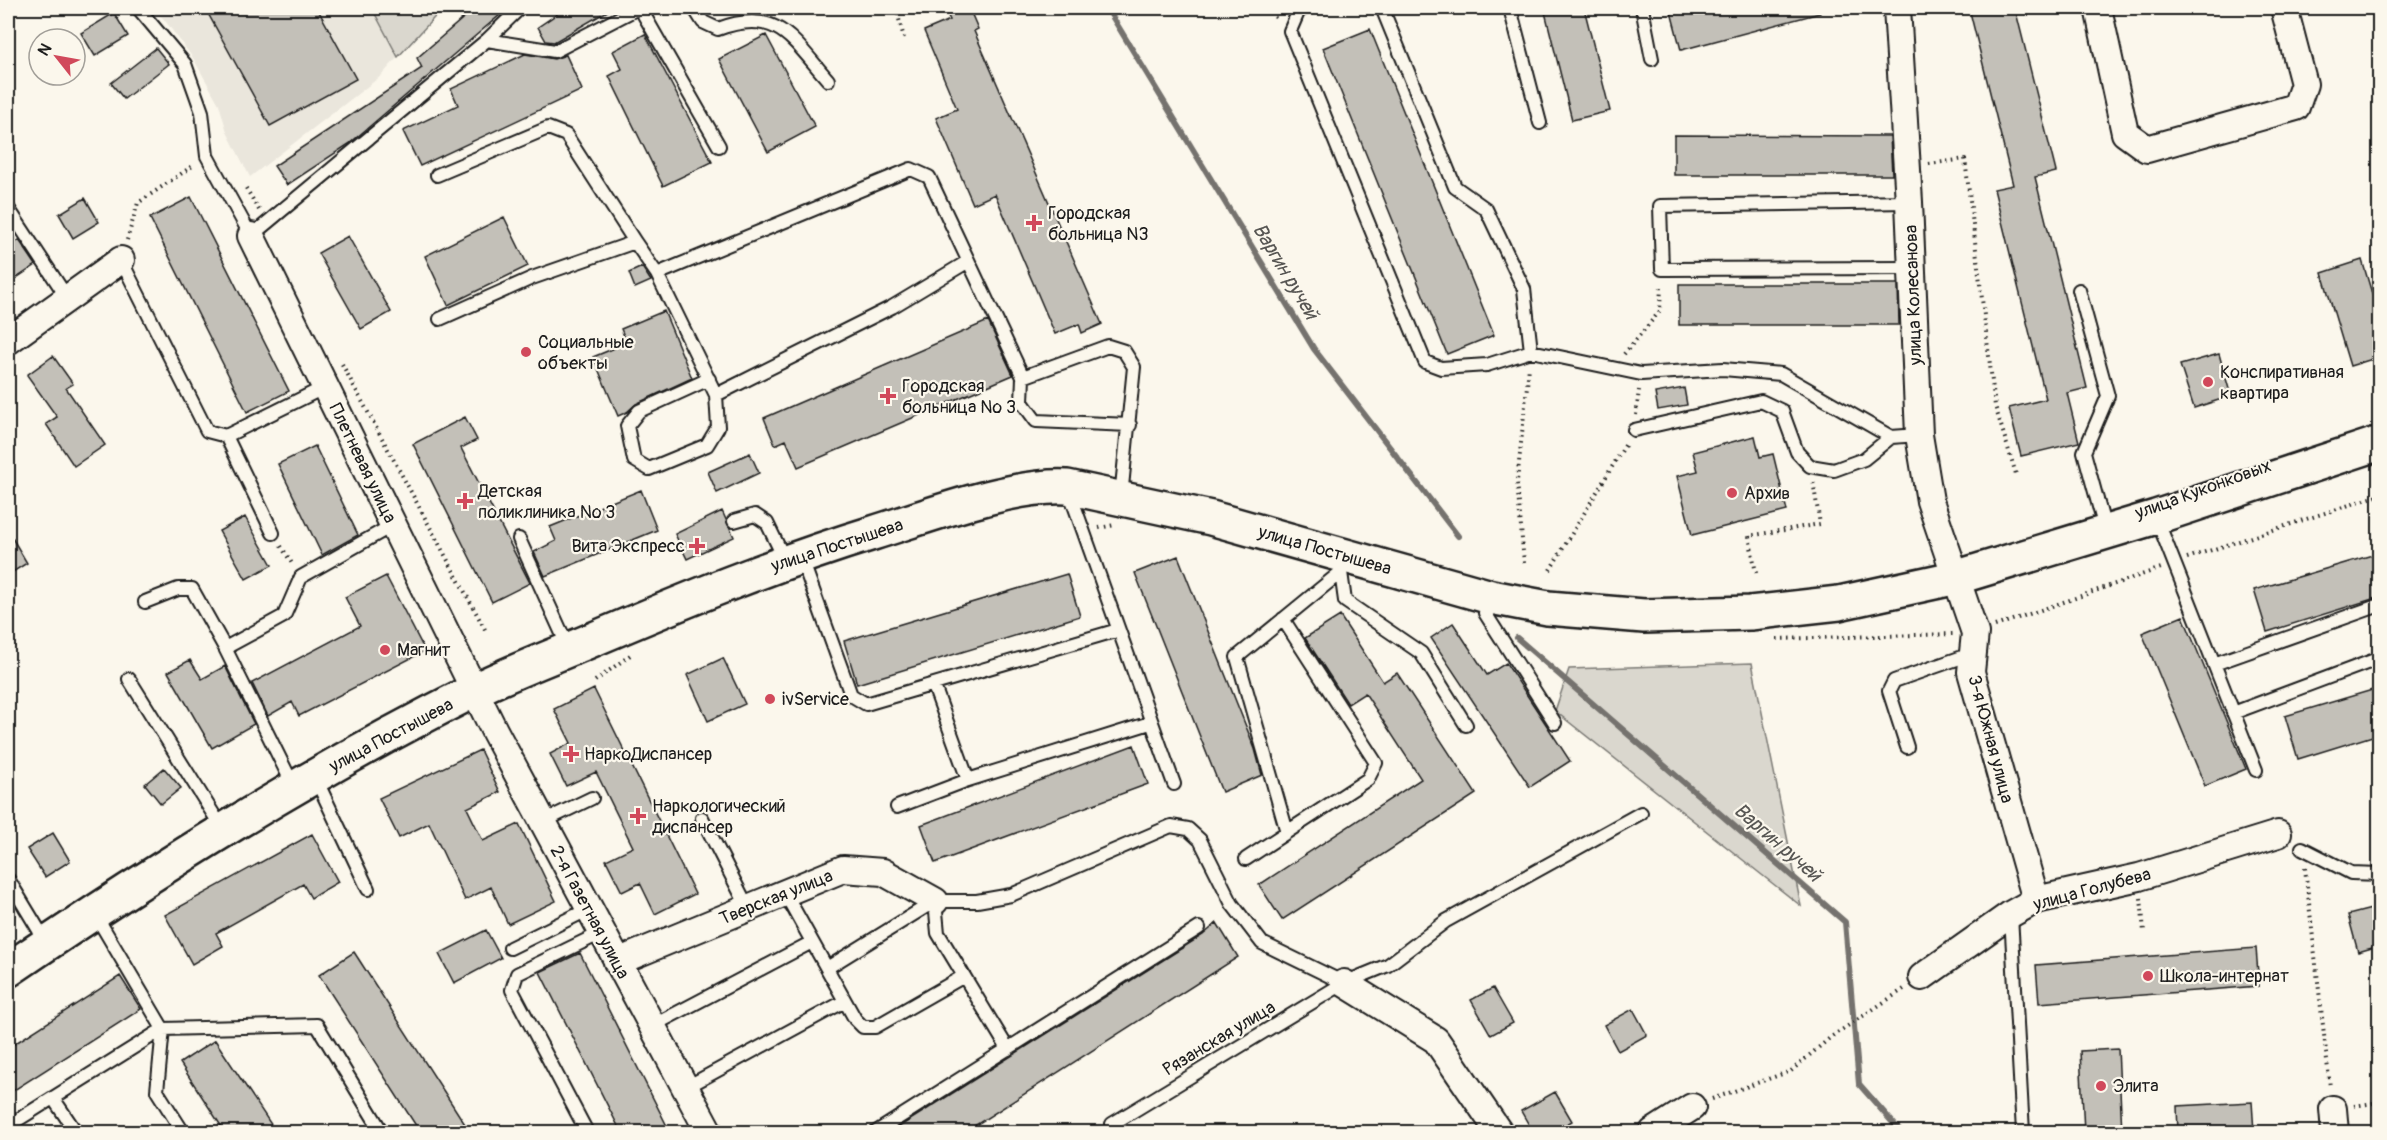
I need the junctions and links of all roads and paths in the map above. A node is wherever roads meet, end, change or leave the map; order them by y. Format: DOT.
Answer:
graph roads {
  1 [pos="138,8"];
  2 [pos="520,8"];
  3 [pos="639,8"];
  4 [pos="694,8"];
  5 [pos="896,8"];
  6 [pos="1306,8"];
  7 [pos="1382,8"];
  8 [pos="1510,8"];
  9 [pos="1642,8"];
  10 [pos="1897,8"];
  11 [pos="2098,8"];
  12 [pos="2284,8"];
  13 [pos="904,38"];
  14 [pos="487,40"];
  15 [pos="1652,59"];
  16 [pos="828,80"];
  17 [pos="1540,123"];
  18 [pos="719,146"];
  19 [pos="207,156"];
  20 [pos="1907,167"];
  21 [pos="437,175"];
  22 [pos="1909,202"];
  23 [pos="8,208"];
  24 [pos="251,236"];
  25 [pos="635,242"];
  26 [pos="122,260"];
  27 [pos="967,262"];
  28 [pos="1912,268"];
  29 [pos="1662,269"];
  30 [pos="657,274"];
  31 [pos="2079,290"];
  32 [pos="68,298"];
  33 [pos="440,319"];
  34 [pos="8,341"];
  35 [pos="1531,351"];
  36 [pos="1612,368"];
  37 [pos="1641,374"];
  38 [pos="1023,377"];
  39 [pos="708,379"];
  40 [pos="325,387"];
  41 [pos="716,396"];
  42 [pos="1130,425"];
  43 [pos="2379,428"];
  44 [pos="1634,430"];
  45 [pos="1919,435"];
  46 [pos="226,436"];
  47 [pos="1891,437"];
  48 [pos="2379,443"];
  49 [pos="1810,466"];
  50 [pos="2016,474"];
  51 [pos="1067,487"];
  52 [pos="1121,498"];
  53 [pos="2156,517"];
  54 [pos="734,521"];
  55 [pos="393,525"];
  56 [pos="2104,525"];
  57 [pos="273,533"];
  58 [pos="519,538"];
  59 [pos="2029,556"];
  60 [pos="793,558"];
  61 [pos="1524,563"];
  62 [pos="1344,564"];
  63 [pos="1550,570"];
  64 [pos="1756,573"];
  65 [pos="301,577"];
  66 [pos="1958,577"];
  67 [pos="1491,597"];
  68 [pos="145,602"];
  69 [pos="2379,605"];
  70 [pos="1750,614"];
  71 [pos="1283,619"];
  72 [pos="1118,630"];
  73 [pos="225,648"];
  74 [pos="570,650"];
  75 [pos="1974,653"];
  76 [pos="2379,658"];
  77 [pos="2214,664"];
  78 [pos="129,679"];
  79 [pos="934,686"];
  80 [pos="474,690"];
  81 [pos="2234,712"];
  82 [pos="1150,723"];
  83 [pos="1555,723"];
  84 [pos="1466,725"];
  85 [pos="1907,747"];
  86 [pos="2256,770"];
  87 [pos="968,780"];
  88 [pos="305,782"];
  89 [pos="1174,784"];
  90 [pos="592,798"];
  91 [pos="897,807"];
  92 [pos="1641,813"];
  93 [pos="702,818"];
  94 [pos="542,822"];
  95 [pos="224,832"];
  96 [pos="1287,832"];
  97 [pos="2277,834"];
  98 [pos="2302,848"];
  99 [pos="1246,859"];
  100 [pos="2379,873"];
  101 [pos="2139,877"];
  102 [pos="8,879"];
  103 [pos="368,889"];
  104 [pos="784,893"];
  105 [pos="2036,900"];
  106 [pos="934,901"];
  107 [pos="748,908"];
  108 [pos="589,909"];
  109 [pos="93,912"];
  110 [pos="2011,914"];
  111 [pos="1199,928"];
  112 [pos="2144,932"];
  113 [pos="601,933"];
  114 [pos="812,942"];
  115 [pos="47,943"];
  116 [pos="510,948"];
  117 [pos="617,962"];
  118 [pos="827,968"];
  119 [pos="8,970"];
  120 [pos="964,976"];
  121 [pos="1922,977"];
  122 [pos="1344,983"];
  123 [pos="845,1001"];
  124 [pos="652,1026"];
  125 [pos="163,1029"];
  126 [pos="1008,1049"];
  127 [pos="685,1088"];
  128 [pos="53,1098"];
  129 [pos="1692,1107"];
  130 [pos="2334,1121"];
  131 [pos="1112,1124"];
  132 [pos="8,1126"];
  133 [pos="76,1132"];
  134 [pos="183,1132"];
  135 [pos="382,1132"];
  136 [pos="587,1132"];
  137 [pos="710,1132"];
  138 [pos="876,1132"];
  139 [pos="1499,1132"];
  140 [pos="1653,1132"];
  141 [pos="2022,1132"];
  1 -- 19 [label="lane"];
  2 -- 14 [label="lane"];
  3 -- 14 [label="lane"];
  3 -- 18 [label="lane"];
  4 -- 16 [label="lane"];
  5 -- 13 [label="path"];
  6 -- 35 [label="lane"];
  7 -- 35 [label="lane"];
  8 -- 17 [label="lane"];
  9 -- 15 [label="lane"];
  10 -- 20 [label="street, улица Колесанова"];
  11 -- 12 [label="street"];
  14 -- 24 [label="lane"];
  19 -- 24 [label="lane"];
  19 -- 26 [label="path"];
  20 -- 22 [label="street, улица Колесанова"];
  20 -- 50 [label="path"];
  21 -- 25 [label="lane"];
  22 -- 28 [label="street, улица Колесанова"];
  22 -- 29 [label="lane"];
  23 -- 32 [label="lane"];
  24 -- 40 [label="street, Плетневая улица"];
  25 -- 30 [label="lane"];
  25 -- 33 [label="lane"];
  26 -- 32 [label="street"];
  26 -- 46 [label="lane"];
  27 -- 30 [label="lane"];
  27 -- 38 [label="lane"];
  27 -- 41 [label="lane"];
  28 -- 29 [label="lane"];
  28 -- 45 [label="street, улица Колесанова"];
  29 -- 36 [label="path"];
  30 -- 39 [label="lane"];
  31 -- 56 [label="lane"];
  32 -- 34 [label="street"];
  35 -- 36 [label="lane"];
  35 -- 61 [label="path"];
  36 -- 37 [label="lane"];
  37 -- 44 [label="path"];
  37 -- 47 [label="lane"];
  38 -- 42 [label="lane"];
  38 -- 42 [label="lane"];
  39 -- 41 [label="lane"];
  39 -- 41 [label="lane"];
  40 -- 46 [label="lane"];
  40 -- 55 [label="street, Плетневая улица"];
  42 -- 52 [label="lane"];
  43 -- 56 [label="main road, улица Куконковых"];
  44 -- 49 [label="lane"];
  44 -- 63 [label="path"];
  45 -- 47 [label="lane"];
  45 -- 66 [label="street, улица Колесанова"];
  46 -- 57 [label="lane"];
  47 -- 49 [label="lane"];
  48 -- 53 [label="main road, улица Куконковых"];
  49 -- 64 [label="path"];
  51 -- 52 [label="main road, улица Постышева"];
  51 -- 60 [label="main road, улица Постышева"];
  51 -- 72 [label="lane"];
  52 -- 62 [label="main road, улица Постышева"];
  53 -- 59 [label="main road, улица Куконковых"];
  53 -- 77 [label="lane"];
  54 -- 60 [label="lane"];
  55 -- 65 [label="lane"];
  55 -- 80 [label="street, Плетневая улица"];
  56 -- 59 [label="main road, улица Куконковых"];
  57 -- 65 [label="path"];
  58 -- 74 [label="lane"];
  59 -- 66 [label="main road, улица Куконковых"];
  60 -- 74 [label="main road, улица Постышева"];
  60 -- 79 [label="lane"];
  62 -- 67 [label="main road, улица Постышева"];
  62 -- 71 [label="lane"];
  62 -- 84 [label="lane"];
  65 -- 73 [label="lane"];
  66 -- 70 [label="main road, улица Куконковых"];
  66 -- 75 [label="street, 3-я Южная улица"];
  67 -- 70 [label="main road, улица Постышева"];
  67 -- 83 [label="lane"];
  68 -- 73 [label="lane"];
  69 -- 77 [label="lane"];
  71 -- 96 [label="lane"];
  71 -- 96 [label="lane"];
  72 -- 79 [label="lane"];
  72 -- 82 [label="lane"];
  73 -- 88 [label="lane"];
  74 -- 80 [label="main road, улица Постышева"];
  75 -- 85 [label="lane"];
  75 -- 105 [label="street, 3-я Южная улица"];
  76 -- 81 [label="lane"];
  77 -- 81 [label="lane"];
  78 -- 95 [label="lane"];
  79 -- 87 [label="lane"];
  80 -- 88 [label="main road, улица Постышева"];
  80 -- 94 [label="street, 2-я Газетная улица"];
  81 -- 86 [label="lane"];
  82 -- 87 [label="lane"];
  82 -- 89 [label="lane"];
  87 -- 91 [label="lane"];
  88 -- 95 [label="main road, улица Постышева"];
  88 -- 103 [label="lane"];
  90 -- 94 [label="lane"];
  92 -- 122 [label="lane, Рязанская улица"];
  93 -- 107 [label="lane"];
  94 -- 108 [label="street, 2-я Газетная улица"];
  95 -- 109 [label="main road, улица Постышева"];
  96 -- 99 [label="lane"];
  97 -- 101 [label="street, улица Голубева"];
  98 -- 100 [label="lane"];
  98 -- 130 [label="path"];
  101 -- 105 [label="street, улица Голубева"];
  101 -- 112 [label="path"];
  102 -- 115 [label="lane"];
  104 -- 106 [label="street, Тверская улица"];
  104 -- 107 [label="street, Тверская улица"];
  104 -- 114 [label="lane"];
  105 -- 110 [label="street, улица Голубева"];
  106 -- 118 [label="lane"];
  106 -- 120 [label="lane"];
  106 -- 122 [label="lane"];
  107 -- 117 [label="street, Тверская улица"];
  108 -- 113 [label="street, 2-я Газетная улица"];
  108 -- 116 [label="lane"];
  109 -- 115 [label="main road, улица Постышева"];
  109 -- 125 [label="lane"];
  110 -- 121 [label="street, улица Голубева"];
  110 -- 141 [label="lane"];
  111 -- 126 [label="lane"];
  113 -- 117 [label="street, 2-я Газетная улица"];
  113 -- 136 [label="lane"];
  114 -- 118 [label="lane"];
  114 -- 124 [label="lane"];
  115 -- 119 [label="main road, улица Постышева"];
  117 -- 124 [label="street, 2-я Газетная улица"];
  118 -- 123 [label="lane"];
  120 -- 123 [label="lane"];
  120 -- 126 [label="lane"];
  121 -- 129 [label="path"];
  122 -- 131 [label="lane, Рязанская улица"];
  122 -- 139 [label="street"];
  123 -- 127 [label="lane"];
  124 -- 127 [label="street, 2-я Газетная улица"];
  125 -- 128 [label="lane"];
  125 -- 134 [label="lane"];
  125 -- 135 [label="lane"];
  126 -- 138 [label="lane"];
  127 -- 137 [label="street, 2-я Газетная улица"];
  128 -- 132 [label="lane"];
  128 -- 133 [label="lane"];
  129 -- 140 [label="street"];
}
